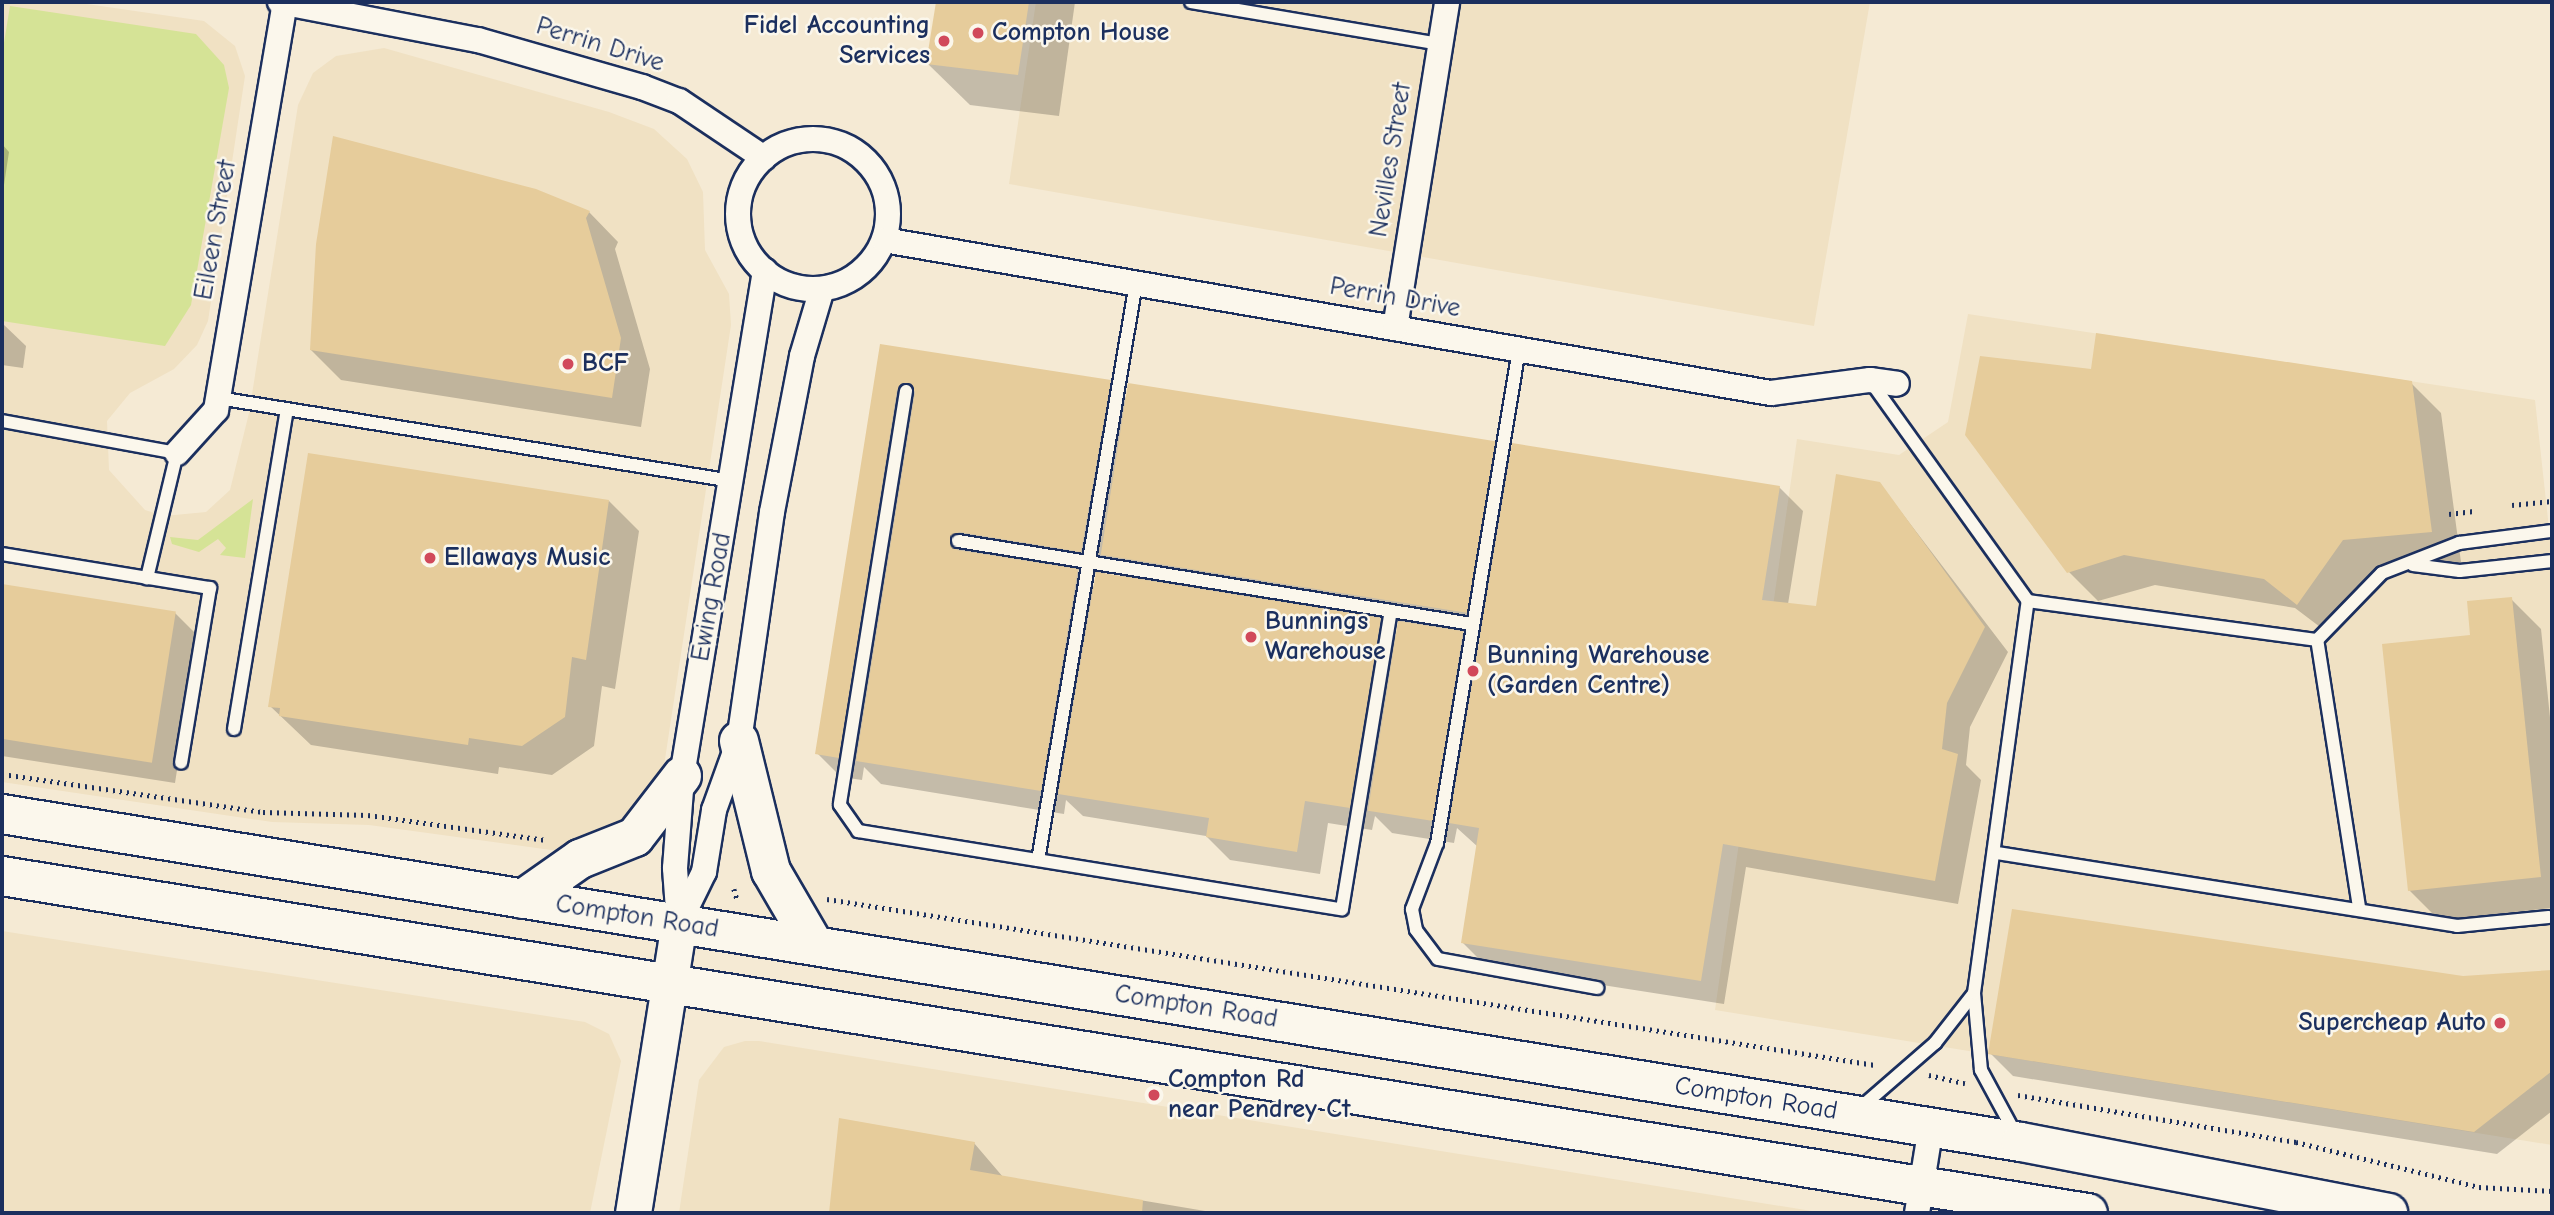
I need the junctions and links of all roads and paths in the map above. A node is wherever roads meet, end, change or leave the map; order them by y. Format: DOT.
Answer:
graph roads {
  1 [pos="283,2"];
  2 [pos="1191,2"];
  3 [pos="1447,2"];
  4 [pos="1440,44"];
  5 [pos="764,158"];
  6 [pos="884,240"];
  7 [pos="765,271"];
  8 [pos="1136,283"];
  9 [pos="822,289"];
  10 [pos="1395,328"];
  11 [pos="1519,349"];
  12 [pos="1870,380"];
  13 [pos="1897,384"];
  14 [pos="906,391"];
  15 [pos="218,398"];
  16 [pos="287,410"];
  17 [pos="2,421"];
  18 [pos="177,453"];
  19 [pos="732,481"];
  20 [pos="2552,501"];
  21 [pos="2512,505"];
  22 [pos="2474,511"];
  23 [pos="2449,514"];
  24 [pos="2552,531"];
  25 [pos="958,541"];
  26 [pos="2,554"];
  27 [pos="2552,561"];
  28 [pos="1089,562"];
  29 [pos="2413,565"];
  30 [pos="147,578"];
  31 [pos="2028,601"];
  32 [pos="1391,611"];
  33 [pos="1472,624"];
  34 [pos="2317,640"];
  35 [pos="234,729"];
  36 [pos="739,741"];
  37 [pos="181,763"];
  38 [pos="2,774"];
  39 [pos="682,776"];
  40 [pos="2,814"];
  41 [pos="553,840"];
  42 [pos="1997,853"];
  43 [pos="1038,860"];
  44 [pos="2,876"];
  45 [pos="734,889"];
  46 [pos="821,894"];
  47 [pos="523,899"];
  48 [pos="738,900"];
  49 [pos="2359,906"];
  50 [pos="2549,917"];
  51 [pos="679,923"];
  52 [pos="814,945"];
  53 [pos="671,982"];
  54 [pos="1597,988"];
  55 [pos="1974,993"];
  56 [pos="1885,1066"];
  57 [pos="1924,1074"];
  58 [pos="1974,1085"];
  59 [pos="2007,1093"];
  60 [pos="1853,1115"];
  61 [pos="1931,1127"];
  62 [pos="2021,1142"];
  63 [pos="2552,1191"];
  64 [pos="1920,1200"];
  65 [pos="634,1213"];
  66 [pos="2088,1213"];
  67 [pos="2388,1213"];
  1 -- 5 [label="street, Perrin Drive"];
  1 -- 15 [label="street, Eileen Street"];
  2 -- 4 [label="lane"];
  3 -- 4 [label="street, Nevilles Street"];
  4 -- 10 [label="street, Nevilles Street"];
  5 -- 6 [label="street"];
  5 -- 7 [label="street"];
  6 -- 8 [label="street, Perrin Drive"];
  6 -- 9 [label="street"];
  7 -- 9 [label="street"];
  7 -- 19 [label="street, Ewing Road"];
  8 -- 10 [label="street, Perrin Drive"];
  8 -- 28 [label="lane"];
  9 -- 36 [label="street, Ewing Road"];
  10 -- 11 [label="street, Perrin Drive"];
  11 -- 12 [label="street, Perrin Drive"];
  11 -- 33 [label="lane"];
  12 -- 13 [label="street, Perrin Drive"];
  12 -- 31 [label="lane"];
  14 -- 43 [label="lane"];
  15 -- 16 [label="lane"];
  15 -- 18 [label="street, Eileen Street"];
  16 -- 19 [label="lane"];
  16 -- 35 [label="lane"];
  17 -- 18 [label="lane"];
  18 -- 30 [label="lane"];
  19 -- 39 [label="street, Ewing Road"];
  20 -- 21 [label="path"];
  22 -- 23 [label="path"];
  24 -- 29 [label="lane"];
  25 -- 28 [label="lane"];
  26 -- 30 [label="lane"];
  27 -- 29 [label="lane"];
  28 -- 32 [label="lane"];
  28 -- 43 [label="lane"];
  29 -- 34 [label="lane"];
  30 -- 37 [label="lane"];
  31 -- 34 [label="lane"];
  31 -- 42 [label="lane"];
  32 -- 33 [label="lane"];
  32 -- 43 [label="lane"];
  33 -- 54 [label="lane"];
  34 -- 49 [label="lane"];
  36 -- 51 [label="street, Ewing Road"];
  36 -- 52 [label="main road"];
  38 -- 41 [label="path"];
  39 -- 47 [label="main road"];
  39 -- 51 [label="street, Ewing Road"];
  40 -- 47 [label="main road, Compton Road"];
  42 -- 49 [label="lane"];
  42 -- 55 [label="lane"];
  44 -- 53 [label="main road"];
  45 -- 48 [label="path"];
  46 -- 56 [label="path"];
  47 -- 51 [label="main road, Compton Road"];
  49 -- 50 [label="lane"];
  51 -- 52 [label="main road, Compton Road"];
  51 -- 53 [label="main road, Ewing Road"];
  52 -- 60 [label="main road, Compton Road"];
  53 -- 64 [label="main road"];
  53 -- 65 [label="main road, Ewing Road"];
  55 -- 60 [label="lane"];
  55 -- 62 [label="lane"];
  57 -- 58 [label="path"];
  59 -- 63 [label="path"];
  60 -- 61 [label="main road, Compton Road"];
  61 -- 62 [label="main road, Compton Road"];
  61 -- 64 [label="street"];
  62 -- 67 [label="main road, Compton Road"];
  64 -- 66 [label="main road"];
}
